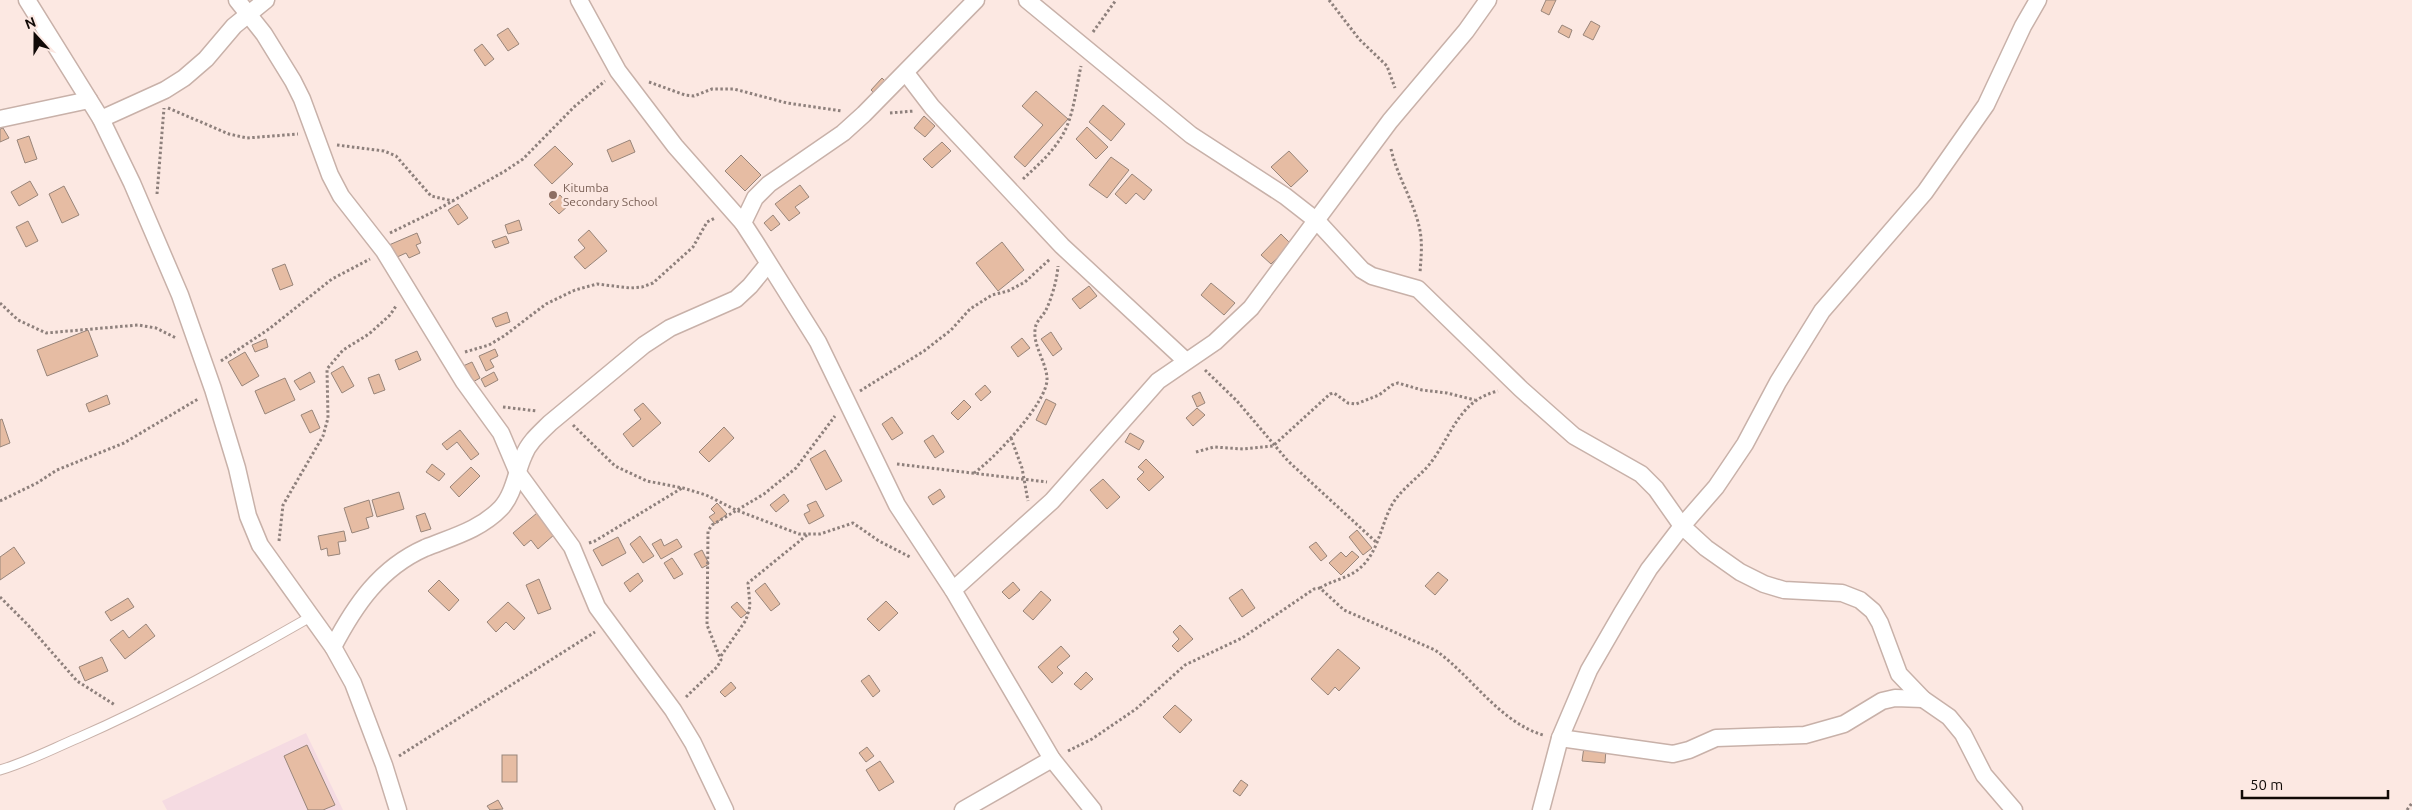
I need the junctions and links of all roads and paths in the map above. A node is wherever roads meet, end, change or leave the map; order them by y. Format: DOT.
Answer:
graph roads {
  1 [pos="28,0"];
  2 [pos="237,0"];
  3 [pos="266,0"];
  4 [pos="579,0"];
  5 [pos="976,0"];
  6 [pos="1027,0"];
  7 [pos="1116,0"];
  8 [pos="1329,0"];
  9 [pos="1488,0"];
  10 [pos="2038,0"];
  11 [pos="248,14"];
  12 [pos="1085,50"];
  13 [pos="618,71"];
  14 [pos="906,73"];
  15 [pos="89,100"];
  16 [pos="932,107"];
  17 [pos="864,114"];
  18 [pos="1394,116"];
  19 [pos="0,119"];
  20 [pos="101,119"];
  21 [pos="316,138"];
  22 [pos="1011,192"];
  23 [pos="156,201"];
  24 [pos="454,201"];
  25 [pos="731,210"];
  26 [pos="1317,220"];
  27 [pos="743,223"];
  28 [pos="380,245"];
  29 [pos="1060,248"];
  30 [pos="768,264"];
  31 [pos="1418,289"];
  32 [pos="407,290"];
  33 [pos="0,302"];
  34 [pos="199,349"];
  35 [pos="448,357"];
  36 [pos="1186,361"];
  37 [pos="206,370"];
  38 [pos="1521,389"];
  39 [pos="213,390"];
  40 [pos="847,399"];
  41 [pos="1475,400"];
  42 [pos="481,405"];
  43 [pos="563,414"];
  44 [pos="1011,438"];
  45 [pos="1273,446"];
  46 [pos="1196,452"];
  47 [pos="877,461"];
  48 [pos="518,473"];
  49 [pos="974,473"];
  50 [pos="1024,478"];
  51 [pos="683,488"];
  52 [pos="0,501"];
  53 [pos="736,510"];
  54 [pos="1031,521"];
  55 [pos="1682,526"];
  56 [pos="808,534"];
  57 [pos="1376,542"];
  58 [pos="572,547"];
  59 [pos="912,558"];
  60 [pos="276,566"];
  61 [pos="1320,588"];
  62 [pos="953,590"];
  63 [pos="0,597"];
  64 [pos="312,616"];
  65 [pos="608,624"];
  66 [pos="333,647"];
  67 [pos="721,656"];
  68 [pos="1923,699"];
  69 [pos="673,710"];
  70 [pos="130,715"];
  71 [pos="1560,738"];
  72 [pos="1052,759"];
  73 [pos="384,765"];
  74 [pos="0,770"];
  75 [pos="2412,803"];
  76 [pos="398,810"];
  77 [pos="724,810"];
  78 [pos="963,810"];
  79 [pos="1093,810"];
  80 [pos="1541,810"];
  81 [pos="2014,810"];
  82 [pos="2407,810"];
  1 -- 15 [label="street"];
  2 -- 11 [label="street"];
  3 -- 11 [label="street"];
  4 -- 13 [label="street"];
  5 -- 14 [label="street"];
  6 -- 12 [label="street"];
  7 -- 12 [label="path"];
  8 -- 18 [label="path"];
  9 -- 18 [label="street"];
  10 -- 55 [label="street"];
  11 -- 20 [label="street"];
  11 -- 21 [label="street"];
  12 -- 22 [label="path"];
  12 -- 26 [label="street"];
  13 -- 17 [label="path"];
  13 -- 24 [label="path"];
  13 -- 25 [label="street"];
  14 -- 16 [label="street"];
  14 -- 17 [label="street"];
  15 -- 19 [label="street"];
  15 -- 20 [label="street"];
  16 -- 17 [label="path"];
  16 -- 22 [label="street"];
  17 -- 27 [label="street"];
  18 -- 26 [label="street"];
  18 -- 31 [label="path"];
  20 -- 34 [label="street"];
  21 -- 23 [label="path"];
  21 -- 24 [label="path"];
  21 -- 28 [label="street"];
  22 -- 29 [label="street"];
  24 -- 28 [label="path"];
  25 -- 27 [label="street"];
  25 -- 35 [label="path"];
  26 -- 31 [label="street"];
  26 -- 36 [label="street"];
  27 -- 30 [label="street"];
  28 -- 32 [label="street"];
  28 -- 37 [label="path"];
  29 -- 36 [label="street"];
  29 -- 40 [label="path"];
  29 -- 44 [label="path"];
  30 -- 40 [label="street"];
  30 -- 43 [label="street"];
  31 -- 38 [label="street"];
  32 -- 35 [label="street"];
  32 -- 60 [label="path"];
  33 -- 34 [label="path"];
  34 -- 37 [label="street"];
  35 -- 42 [label="street"];
  36 -- 45 [label="path"];
  36 -- 54 [label="street"];
  37 -- 39 [label="street"];
  38 -- 41 [label="path"];
  38 -- 55 [label="street"];
  39 -- 52 [label="path"];
  39 -- 60 [label="street"];
  40 -- 47 [label="street"];
  40 -- 53 [label="path"];
  41 -- 45 [label="path"];
  41 -- 57 [label="path"];
  42 -- 43 [label="path"];
  42 -- 48 [label="street"];
  43 -- 48 [label="street"];
  43 -- 51 [label="path"];
  44 -- 49 [label="path"];
  44 -- 50 [label="path"];
  45 -- 46 [label="path"];
  45 -- 57 [label="path"];
  47 -- 49 [label="path"];
  47 -- 62 [label="street"];
  48 -- 58 [label="street"];
  48 -- 66 [label="street"];
  49 -- 50 [label="path"];
  50 -- 54 [label="path"];
  51 -- 53 [label="path"];
  51 -- 58 [label="path"];
  53 -- 56 [label="path"];
  53 -- 67 [label="path"];
  54 -- 62 [label="street"];
  55 -- 68 [label="street"];
  55 -- 71 [label="street"];
  56 -- 59 [label="path"];
  56 -- 67 [label="path"];
  57 -- 61 [label="path"];
  58 -- 65 [label="street"];
  60 -- 64 [label="street"];
  61 -- 71 [label="path"];
  61 -- 72 [label="path"];
  62 -- 72 [label="street"];
  63 -- 70 [label="path"];
  64 -- 66 [label="street"];
  64 -- 70 [label="lane"];
  65 -- 69 [label="street"];
  65 -- 73 [label="path"];
  66 -- 73 [label="street"];
  67 -- 69 [label="path"];
  68 -- 71 [label="street"];
  68 -- 81 [label="street"];
  69 -- 77 [label="street"];
  70 -- 74 [label="lane"];
  71 -- 80 [label="street"];
  72 -- 78 [label="street"];
  72 -- 79 [label="street"];
  73 -- 76 [label="street"];
  75 -- 82 [label="path"];
}
